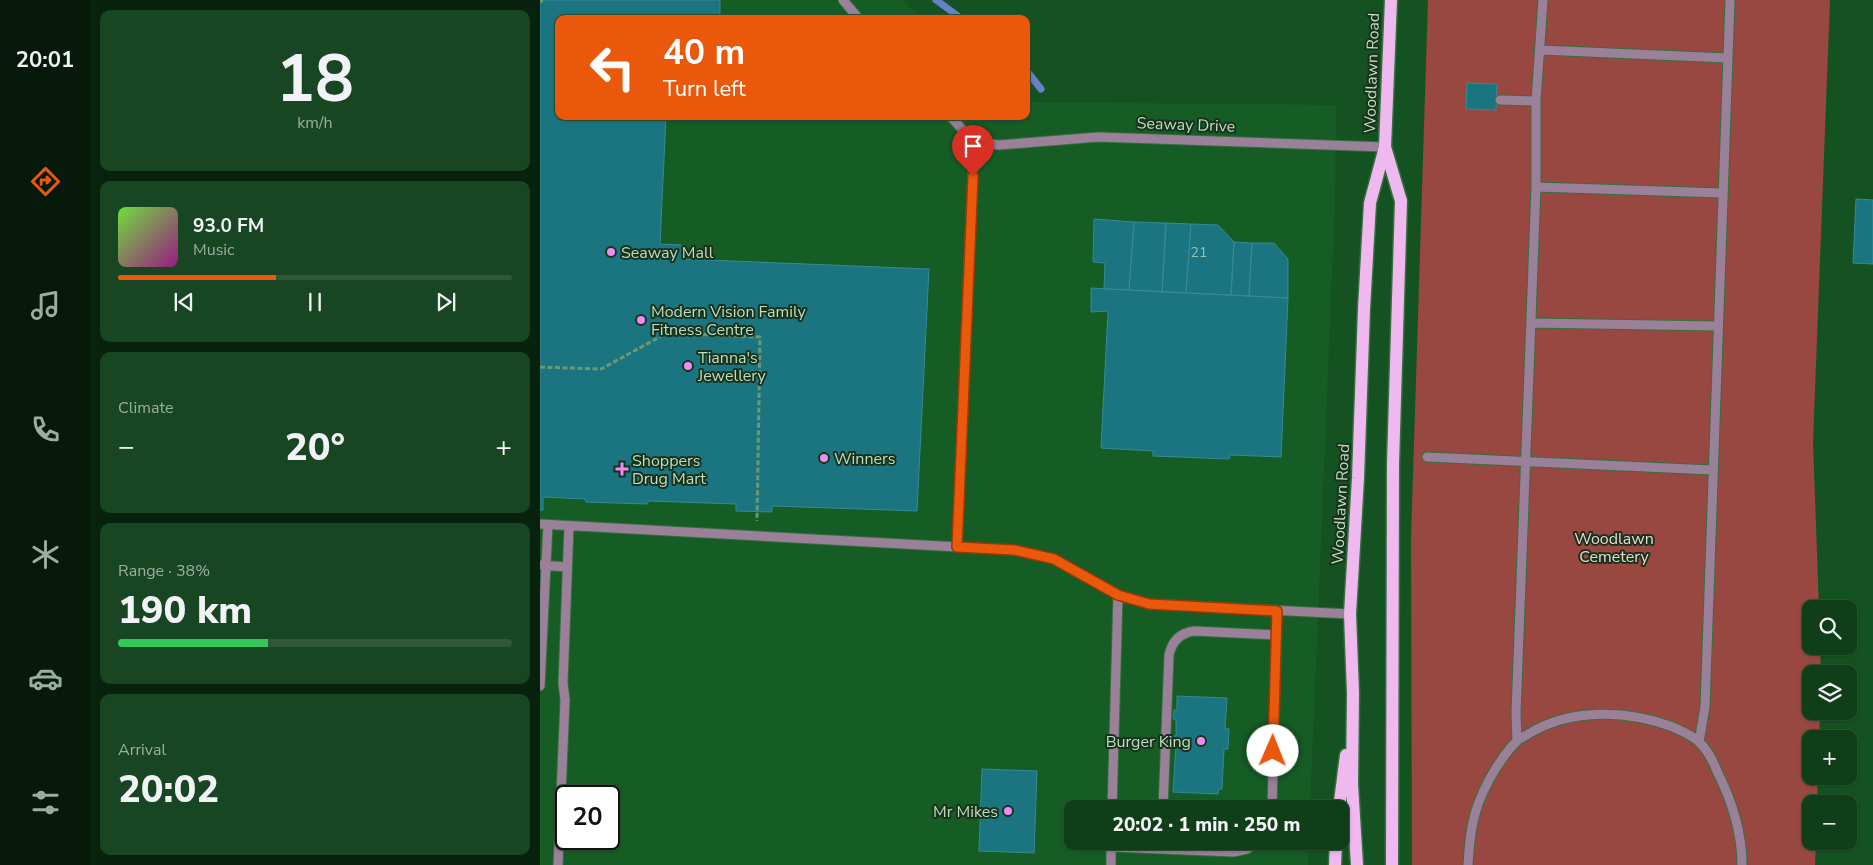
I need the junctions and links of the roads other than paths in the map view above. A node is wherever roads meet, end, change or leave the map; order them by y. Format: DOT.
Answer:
graph roads {
  1 [pos="842,0"];
  2 [pos="1391,0"];
  3 [pos="1544,0"];
  4 [pos="1730,0"];
  5 [pos="855,15"];
  6 [pos="1541,50"];
  7 [pos="1727,58"];
  8 [pos="1500,100"];
  9 [pos="1536,101"];
  10 [pos="954,120"];
  11 [pos="974,142"];
  12 [pos="1385,147"];
  13 [pos="1536,187"];
  14 [pos="1722,193"];
  15 [pos="1531,323"];
  16 [pos="1717,326"];
  17 [pos="1426,457"];
  18 [pos="1525,462"];
  19 [pos="1712,470"];
  20 [pos="544,524"];
  21 [pos="569,526"];
  22 [pos="957,547"];
  23 [pos="543,565"];
  24 [pos="567,567"];
  25 [pos="1118,595"];
  26 [pos="1277,611"];
  27 [pos="1350,614"];
  28 [pos="1276,635"];
  29 [pos="541,651"];
  30 [pos="540,686"];
  31 [pos="1353,692"];
  32 [pos="1517,741"];
  33 [pos="1699,742"];
  34 [pos="1112,800"];
  35 [pos="1163,800"];
  36 [pos="1272,800"];
  37 [pos="1341,800"];
  38 [pos="1111,850"];
  39 [pos="1213,850"];
  40 [pos="1243,850"];
  41 [pos="1335,850"];
  42 [pos="558,865"];
  43 [pos="1111,865"];
  44 [pos="1334,865"];
  45 [pos="1357,865"];
  46 [pos="1392,865"];
  47 [pos="1468,865"];
  48 [pos="1742,865"];
  1 -- 5 [label="street"];
  2 -- 12 [label="main road, Woodlawn Road"];
  3 -- 6 [label="street"];
  4 -- 7 [label="street"];
  6 -- 7 [label="street"];
  6 -- 9 [label="street"];
  7 -- 14 [label="street"];
  8 -- 9 [label="street"];
  9 -- 13 [label="street"];
  10 -- 11 [label="street"];
  11 -- 12 [label="street, Seaway Drive"];
  11 -- 22 [label="street"];
  12 -- 27 [label="main road, Woodlawn Road"];
  12 -- 46 [label="main road, Woodlawn Road"];
  13 -- 14 [label="street"];
  13 -- 15 [label="street"];
  14 -- 16 [label="street"];
  15 -- 16 [label="street"];
  15 -- 18 [label="street"];
  16 -- 19 [label="street"];
  17 -- 18 [label="street"];
  18 -- 19 [label="street"];
  18 -- 32 [label="street"];
  19 -- 33 [label="street"];
  20 -- 21 [label="street"];
  20 -- 23 [label="street"];
  21 -- 22 [label="street"];
  21 -- 24 [label="street"];
  22 -- 25 [label="street"];
  23 -- 24 [label="street"];
  23 -- 29 [label="street"];
  24 -- 42 [label="street"];
  25 -- 26 [label="street"];
  25 -- 34 [label="street"];
  26 -- 27 [label="street"];
  26 -- 28 [label="street"];
  27 -- 31 [label="main road, Woodlawn Road"];
  28 -- 35 [label="street"];
  28 -- 36 [label="street"];
  29 -- 30 [label="street"];
  31 -- 37 [label="main road"];
  31 -- 45 [label="main road, Woodlawn Road"];
  32 -- 33 [label="street"];
  32 -- 47 [label="street"];
  33 -- 48 [label="street"];
  38 -- 43 [label="street"];
  39 -- 40 [label="street"];
  41 -- 44 [label="main road"];
}
